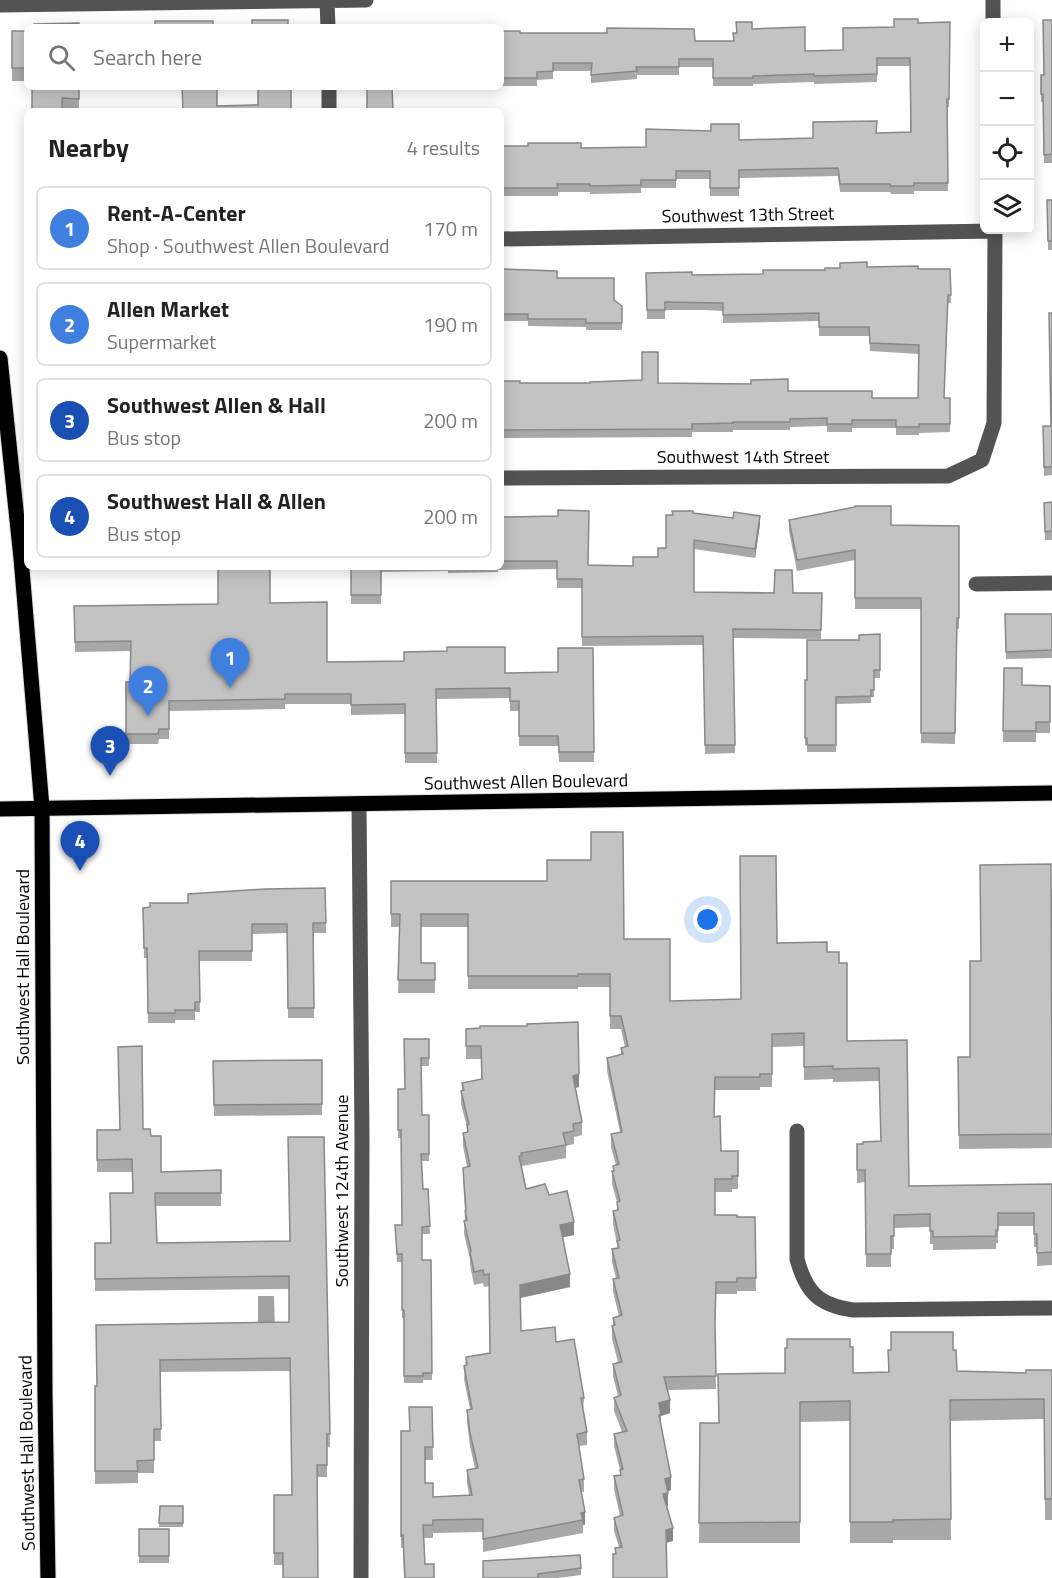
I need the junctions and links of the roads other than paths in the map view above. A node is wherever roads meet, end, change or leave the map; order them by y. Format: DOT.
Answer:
graph roads {
  1 [pos="366,0"];
  2 [pos="993,0"];
  3 [pos="327,1"];
  4 [pos="0,5"];
  5 [pos="993,18"];
  6 [pos="328,24"];
  7 [pos="329,90"];
  8 [pos="329,108"];
  9 [pos="980,230"];
  10 [pos="995,234"];
  11 [pos="504,239"];
  12 [pos="0,358"];
  13 [pos="504,478"];
  14 [pos="1052,583"];
  15 [pos="976,584"];
  16 [pos="1052,793"];
  17 [pos="358,804"];
  18 [pos="42,808"];
  19 [pos="0,809"];
  20 [pos="796,1131"];
  21 [pos="1052,1308"];
  22 [pos="48,1578"];
  23 [pos="361,1578"];
  1 -- 3 [label="street"];
  2 -- 5 [label="street"];
  3 -- 4 [label="street"];
  3 -- 6 [label="street"];
  7 -- 8 [label="street"];
  9 -- 11 [label="street, Southwest 13th Street"];
  10 -- 13 [label="street, Southwest 14th Street"];
  12 -- 18 [label="main road, Southwest Hall Boulevard"];
  14 -- 15 [label="street"];
  16 -- 17 [label="main road, Southwest Allen Boulevard"];
  17 -- 18 [label="main road, Southwest Allen Boulevard"];
  17 -- 23 [label="street, Southwest 124th Avenue"];
  18 -- 19 [label="main road, Southwest Allen Boulevard"];
  18 -- 22 [label="main road, Southwest Hall Boulevard"];
  20 -- 21 [label="street"];
}
